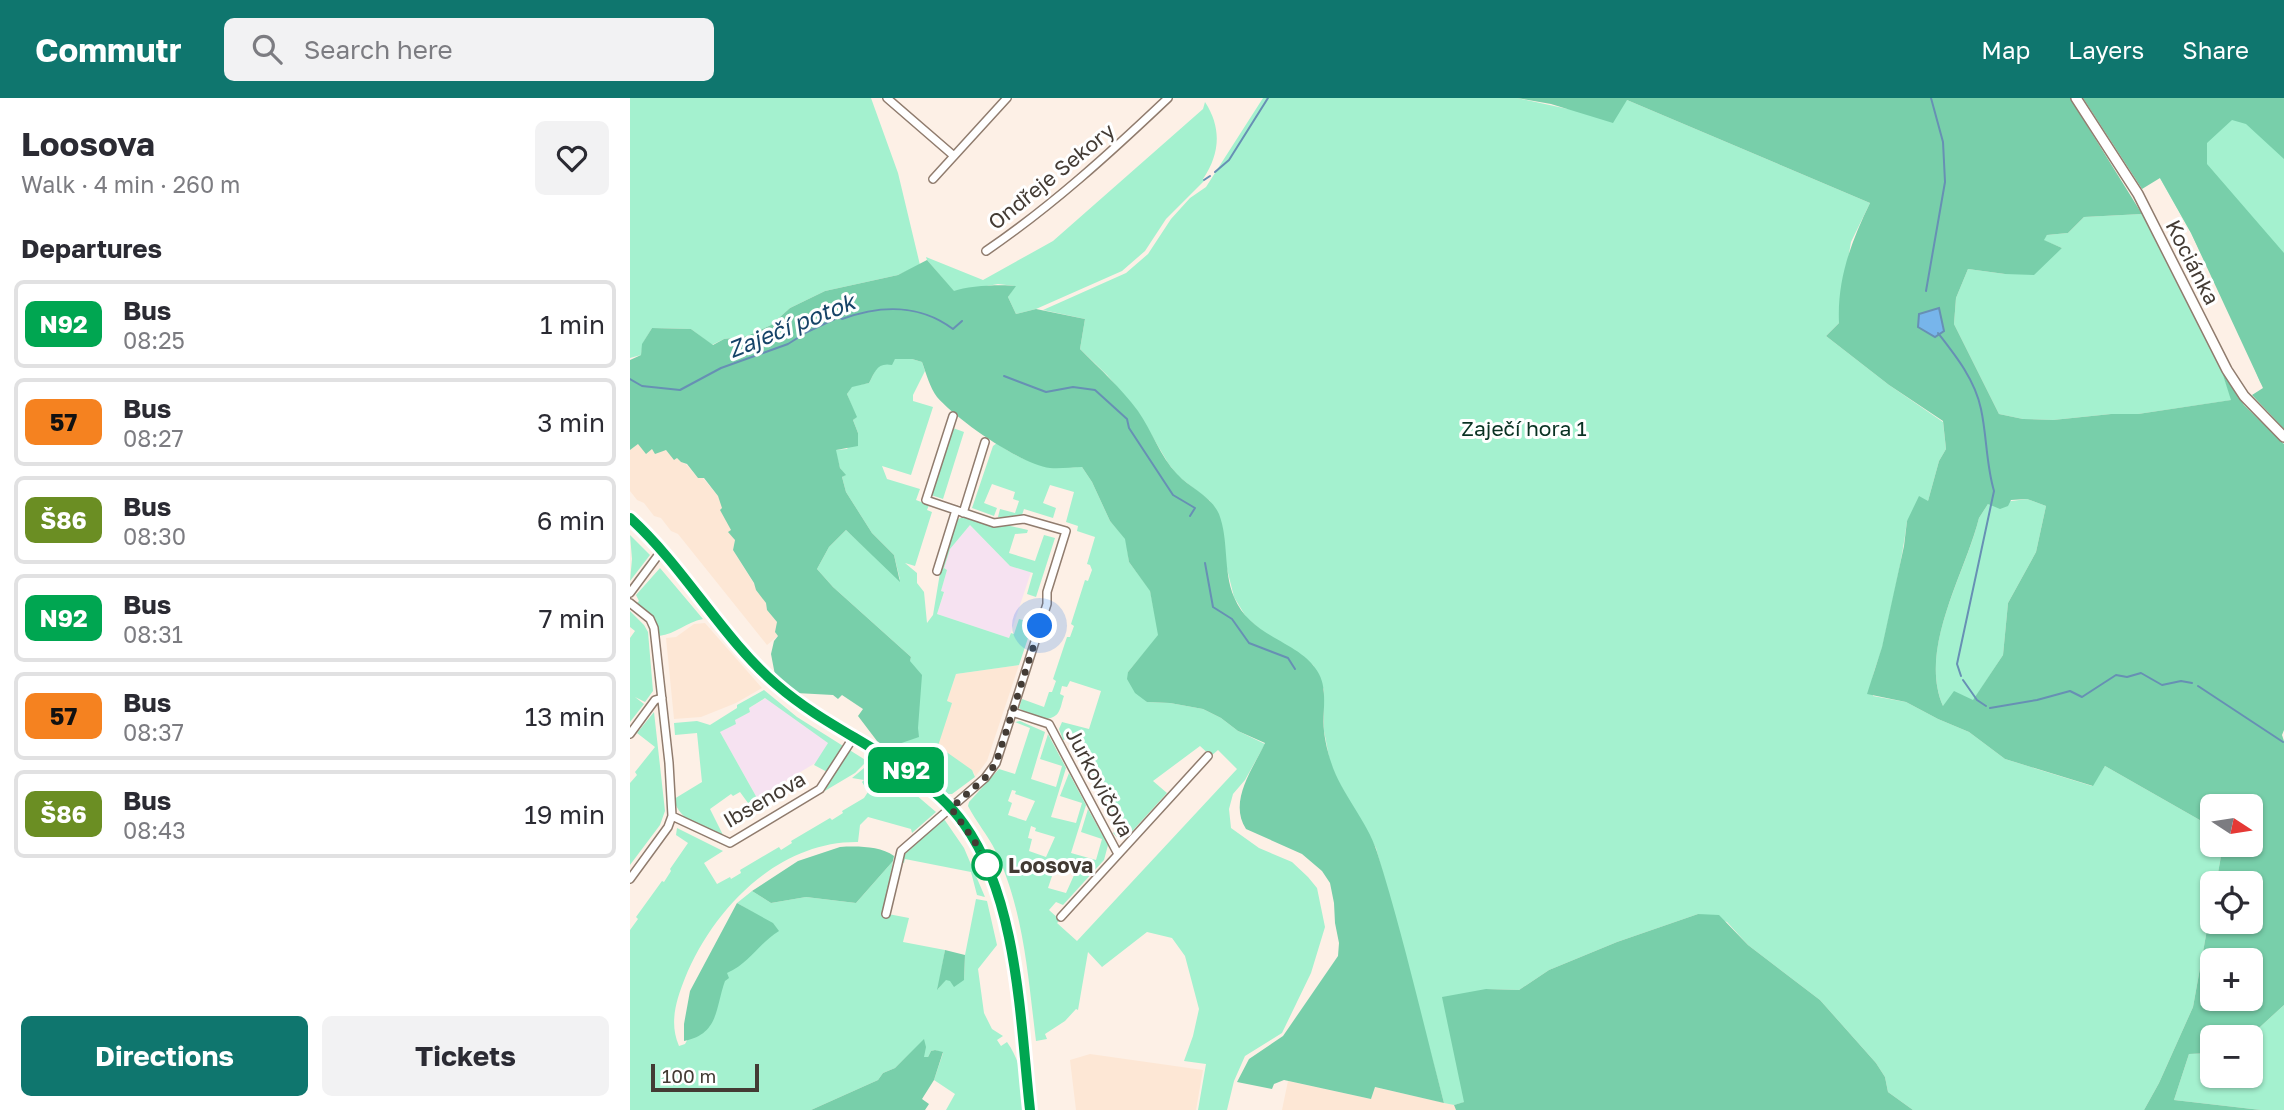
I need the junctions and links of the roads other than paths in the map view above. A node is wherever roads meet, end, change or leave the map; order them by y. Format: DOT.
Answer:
graph roads {
  1 [pos="888,98"];
  2 [pos="1007,98"];
  3 [pos="1168,98"];
  4 [pos="2076,98"];
  5 [pos="954,156"];
  6 [pos="933,179"];
  7 [pos="986,251"];
  8 [pos="953,416"];
  9 [pos="2284,438"];
  10 [pos="985,442"];
  11 [pos="959,512"];
  12 [pos="630,518"];
  13 [pos="662,550"];
  14 [pos="937,571"];
  15 [pos="630,593"];
  16 [pos="630,603"];
  17 [pos="662,698"];
  18 [pos="1012,712"];
  19 [pos="630,734"];
  20 [pos="853,738"];
  21 [pos="1208,756"];
  22 [pos="951,808"];
  23 [pos="672,816"];
  24 [pos="1118,854"];
  25 [pos="630,880"];
  26 [pos="886,914"];
  27 [pos="1061,917"];
  28 [pos="1030,1110"];
  1 -- 5 [label="street"];
  2 -- 5 [label="street"];
  3 -- 7 [label="street, Ondřeje Sekory"];
  4 -- 9 [label="street, Kociánka"];
  5 -- 6 [label="street"];
  8 -- 11 [label="street"];
  10 -- 11 [label="street"];
  11 -- 14 [label="street"];
  11 -- 18 [label="street"];
  12 -- 13 [label="street"];
  13 -- 15 [label="street"];
  13 -- 20 [label="street"];
  16 -- 17 [label="street"];
  17 -- 19 [label="street"];
  17 -- 23 [label="street"];
  18 -- 22 [label="street"];
  18 -- 24 [label="street, Jurkovičova"];
  20 -- 22 [label="street"];
  20 -- 23 [label="street, Ibsenova"];
  21 -- 24 [label="street, Jurkovičova"];
  22 -- 26 [label="street"];
  22 -- 28 [label="street"];
  23 -- 25 [label="street"];
  24 -- 27 [label="street, Jurkovičova"];
}
